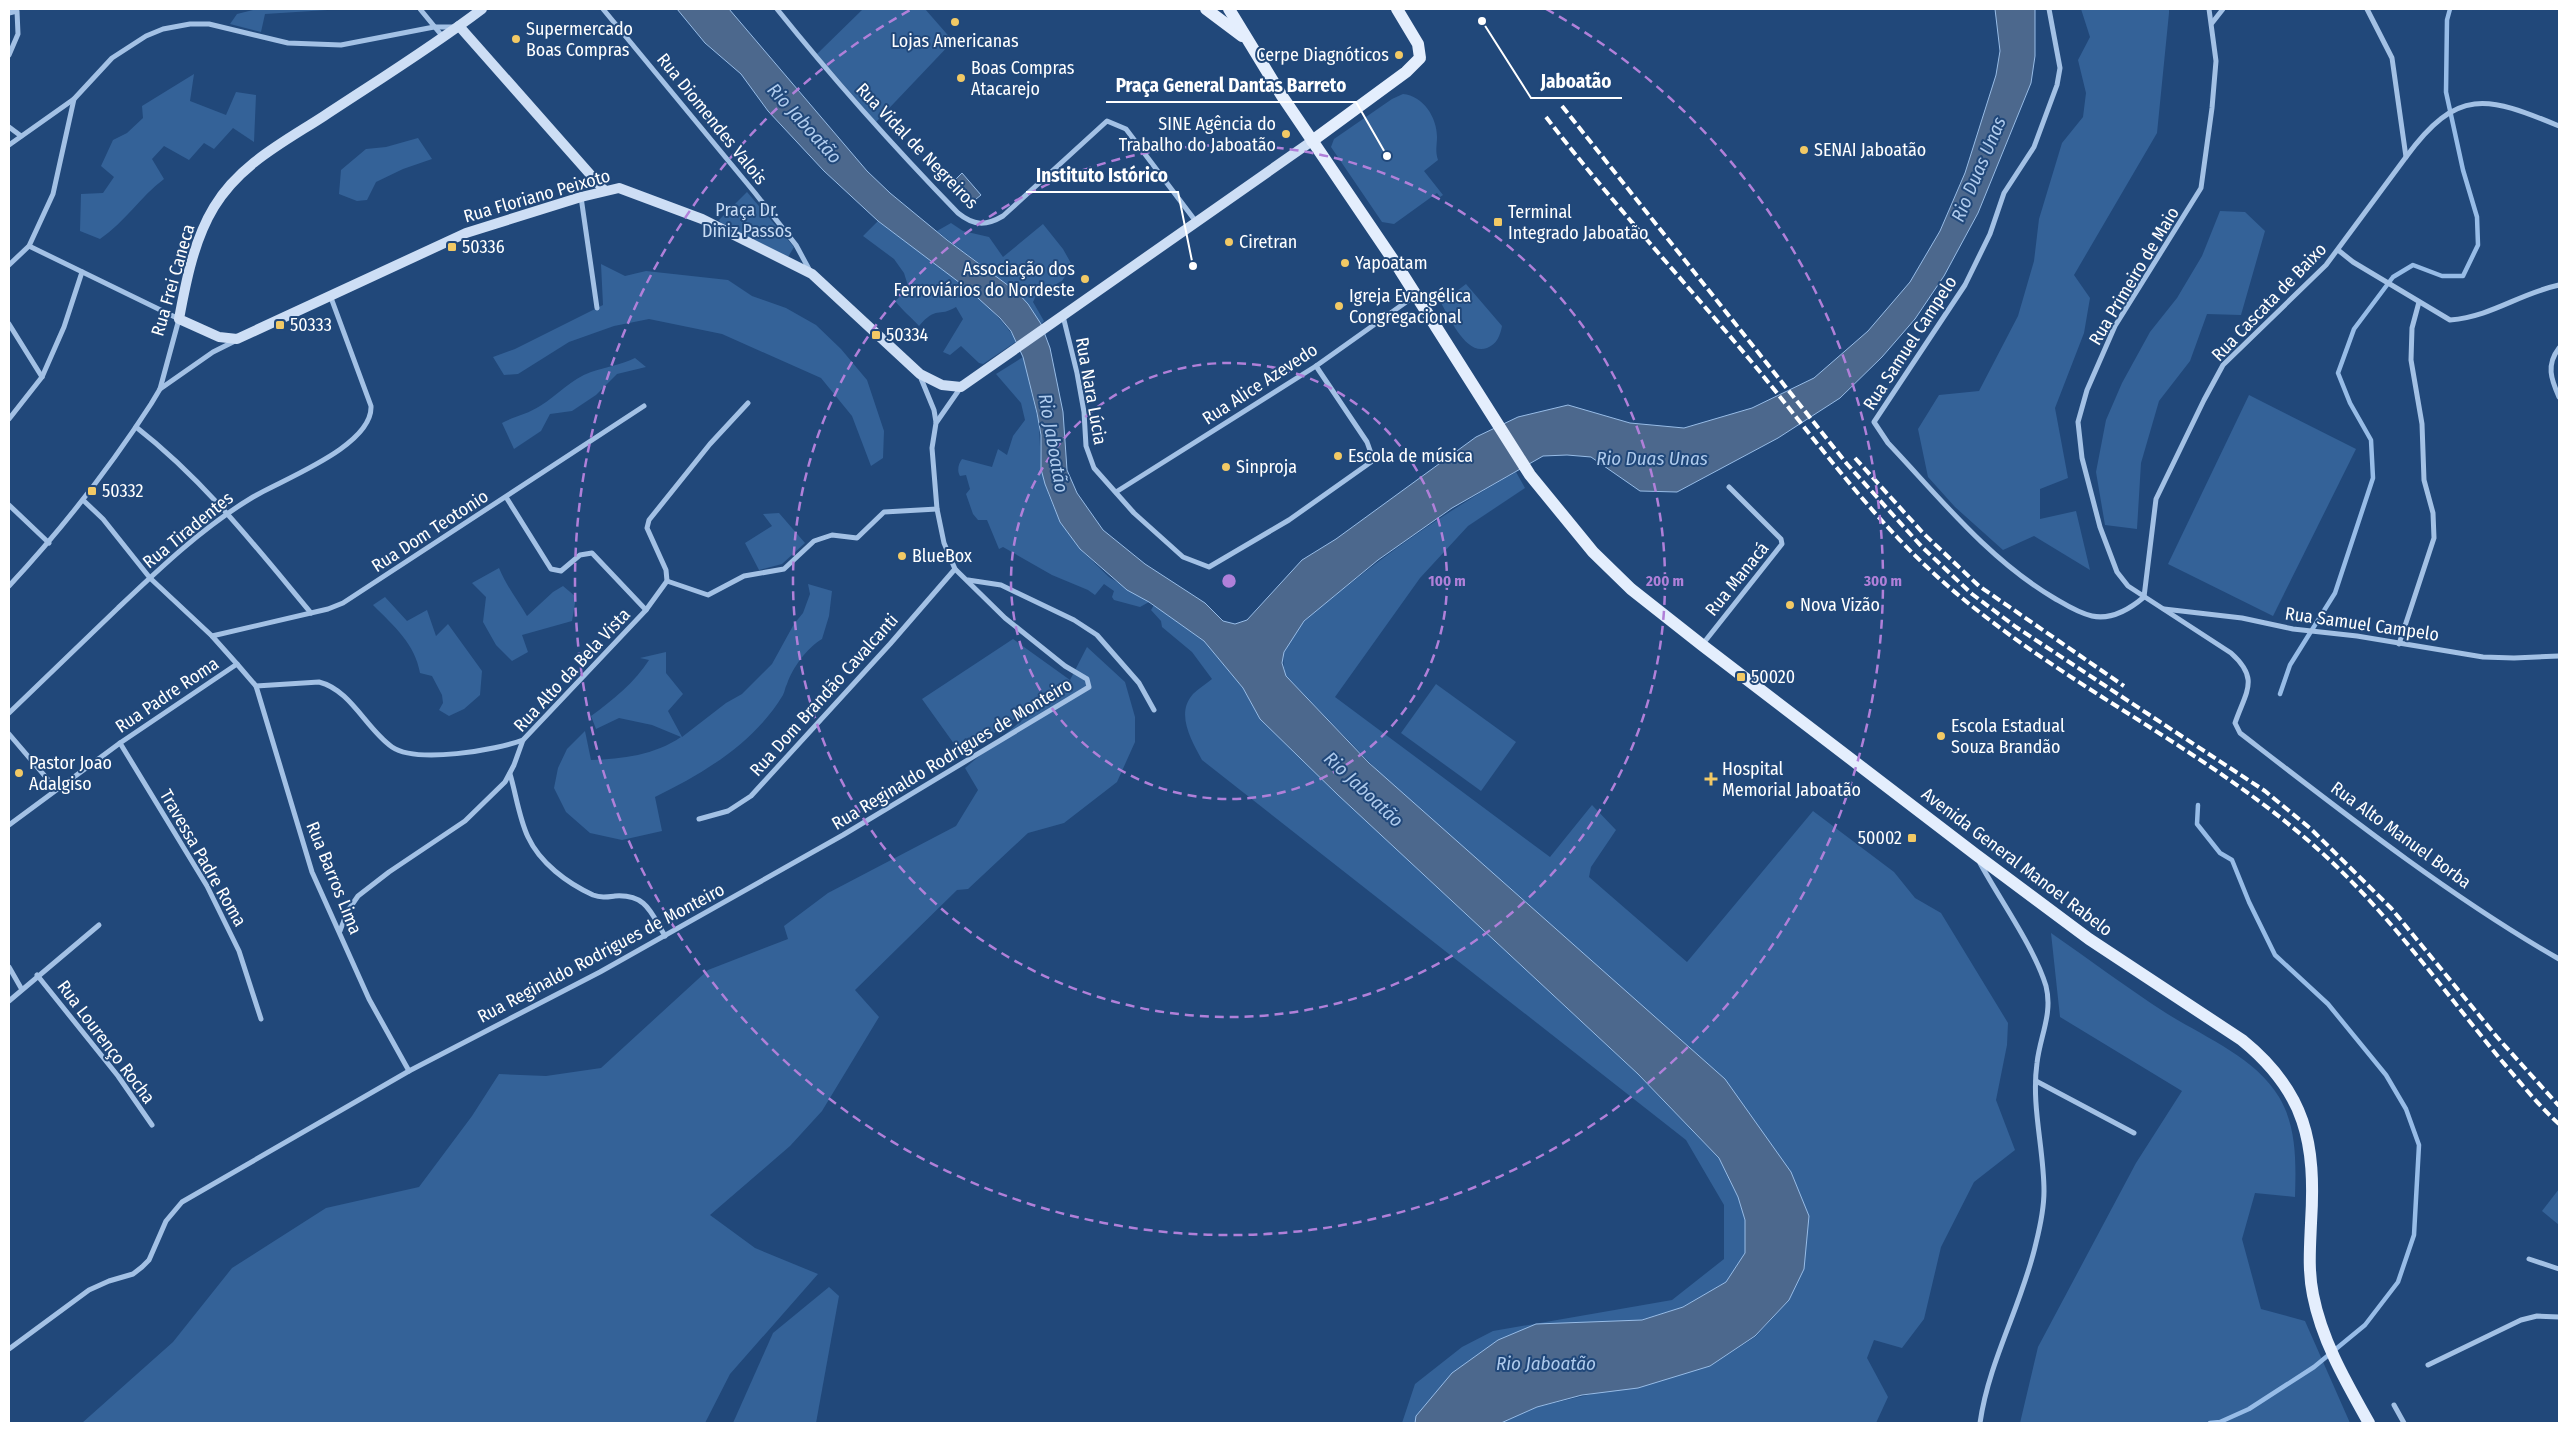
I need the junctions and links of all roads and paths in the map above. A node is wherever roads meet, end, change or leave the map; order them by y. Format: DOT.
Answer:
graph roads {
  1 [pos="420,9"];
  2 [pos="482,9"];
  3 [pos="603,9"];
  4 [pos="777,9"];
  5 [pos="1206,9"];
  6 [pos="1229,9"];
  7 [pos="1397,9"];
  8 [pos="2049,9"];
  9 [pos="2209,9"];
  10 [pos="2223,9"];
  11 [pos="2367,9"];
  12 [pos="9,13"];
  13 [pos="2212,23"];
  14 [pos="459,26"];
  15 [pos="434,27"];
  16 [pos="444,37"];
  17 [pos="1246,39"];
  18 [pos="9,55"];
  19 [pos="74,99"];
  20 [pos="2559,126"];
  21 [pos="9,127"];
  22 [pos="21,136"];
  23 [pos="1312,141"];
  24 [pos="9,145"];
  25 [pos="2406,157"];
  26 [pos="604,190"];
  27 [pos="581,197"];
  28 [pos="1197,223"];
  29 [pos="29,246"];
  30 [pos="2338,250"];
  31 [pos="9,265"];
  32 [pos="82,272"];
  33 [pos="812,274"];
  34 [pos="2559,285"];
  35 [pos="1416,294"];
  36 [pos="330,295"];
  37 [pos="2419,302"];
  38 [pos="597,308"];
  39 [pos="1063,316"];
  40 [pos="179,319"];
  41 [pos="9,324"];
  42 [pos="237,339"];
  43 [pos="2559,348"];
  44 [pos="1316,366"];
  45 [pos="920,374"];
  46 [pos="42,377"];
  47 [pos="961,387"];
  48 [pos="160,389"];
  49 [pos="2559,397"];
  50 [pos="748,404"];
  51 [pos="644,406"];
  52 [pos="9,419"];
  53 [pos="936,423"];
  54 [pos="136,427"];
  55 [pos="1729,487"];
  56 [pos="1116,492"];
  57 [pos="506,497"];
  58 [pos="83,500"];
  59 [pos="9,505"];
  60 [pos="937,509"];
  61 [pos="226,513"];
  62 [pos="49,543"];
  63 [pos="955,569"];
  64 [pos="150,578"];
  65 [pos="967,580"];
  66 [pos="667,581"];
  67 [pos="9,586"];
  68 [pos="2144,597"];
  69 [pos="2162,609"];
  70 [pos="646,610"];
  71 [pos="311,613"];
  72 [pos="212,636"];
  73 [pos="2399,644"];
  74 [pos="1702,645"];
  75 [pos="2559,656"];
  76 [pos="237,664"];
  77 [pos="256,686"];
  78 [pos="1154,710"];
  79 [pos="9,713"];
  80 [pos="2235,723"];
  81 [pos="9,734"];
  82 [pos="523,740"];
  83 [pos="120,742"];
  84 [pos="510,774"];
  85 [pos="56,788"];
  86 [pos="699,819"];
  87 [pos="9,825"];
  88 [pos="1975,854"];
  89 [pos="99,925"];
  90 [pos="340,931"];
  91 [pos="665,936"];
  92 [pos="2559,959"];
  93 [pos="9,967"];
  94 [pos="37,975"];
  95 [pos="21,988"];
  96 [pos="9,1000"];
  97 [pos="261,1019"];
  98 [pos="409,1071"];
  99 [pos="2036,1081"];
  100 [pos="152,1126"];
  101 [pos="2134,1132"];
  102 [pos="2529,1259"];
  103 [pos="2559,1269"];
  104 [pos="2559,1317"];
  105 [pos="9,1349"];
  106 [pos="2428,1366"];
  107 [pos="2394,1405"];
  108 [pos="1980,1423"];
  109 [pos="2369,1423"];
  110 [pos="2404,1423"];
  1 -- 15 [label="street"];
  2 -- 14 [label="street, Rua Frei Caneca"];
  3 -- 33 [label="street, Rua Diomendes Valois"];
  4 -- 28 [label="street, Rua Vidal de Negreiros"];
  5 -- 17 [label="main road"];
  6 -- 17 [label="main road, Avenida General Manoel Rabelo"];
  7 -- 23 [label="main road"];
  8 -- 68 [label="street, Rua Samuel Campelo"];
  9 -- 13 [label="street, Rua Primeiro de Maio"];
  10 -- 13 [label="street"];
  11 -- 25 [label="street"];
  12 -- 18 [label="street"];
  13 -- 68 [label="street, Rua Primeiro de Maio"];
  14 -- 15 [label="street"];
  14 -- 16 [label="street, Rua Frei Caneca"];
  14 -- 26 [label="street"];
  15 -- 16 [label="street"];
  15 -- 19 [label="street"];
  16 -- 40 [label="street, Rua Frei Caneca"];
  17 -- 23 [label="main road, Avenida General Manoel Rabelo"];
  19 -- 22 [label="street"];
  19 -- 29 [label="street"];
  20 -- 25 [label="street, Rua Cascata de Baixo"];
  21 -- 22 [label="street"];
  22 -- 24 [label="street"];
  23 -- 28 [label="street"];
  23 -- 35 [label="main road, Avenida General Manoel Rabelo"];
  25 -- 30 [label="street, Rua Cascata de Baixo"];
  26 -- 27 [label="street, Rua Floriano Peixoto"];
  26 -- 33 [label="street, Rua Floriano Peixoto"];
  27 -- 36 [label="street, Rua Floriano Peixoto"];
  27 -- 38 [label="street"];
  28 -- 39 [label="street"];
  29 -- 31 [label="street"];
  29 -- 32 [label="street"];
  30 -- 37 [label="street"];
  30 -- 68 [label="street, Rua Cascata de Baixo"];
  32 -- 40 [label="street"];
  32 -- 46 [label="street"];
  33 -- 45 [label="street, Rua Floriano Peixoto"];
  34 -- 37 [label="street"];
  35 -- 44 [label="street, Rua Alice Azevedo"];
  35 -- 74 [label="main road, Avenida General Manoel Rabelo"];
  36 -- 42 [label="street, Rua Floriano Peixoto"];
  36 -- 61 [label="street, Rua Tiradentes"];
  37 -- 73 [label="street"];
  39 -- 47 [label="street"];
  39 -- 56 [label="street, Rua Nara Lúcia"];
  40 -- 42 [label="street"];
  40 -- 48 [label="street, Rua Frei Caneca"];
  41 -- 46 [label="street"];
  42 -- 48 [label="street, Rua Floriano Peixoto"];
  43 -- 49 [label="street"];
  44 -- 56 [label="street, Rua Alice Azevedo"];
  44 -- 56 [label="street, Rua Nara Lúcia"];
  45 -- 47 [label="street, Rua Floriano Peixoto"];
  45 -- 53 [label="street"];
  46 -- 52 [label="street"];
  47 -- 53 [label="street"];
  48 -- 54 [label="street, Rua Frei Caneca"];
  50 -- 66 [label="street"];
  51 -- 57 [label="street, Rua Dom Teotonio"];
  53 -- 60 [label="street"];
  54 -- 58 [label="street, Rua Frei Caneca"];
  54 -- 61 [label="street"];
  55 -- 74 [label="street, Rua Manacá"];
  57 -- 70 [label="street"];
  57 -- 71 [label="street, Rua Dom Teotonio"];
  58 -- 62 [label="street, Rua Frei Caneca"];
  58 -- 64 [label="street"];
  59 -- 62 [label="street"];
  60 -- 63 [label="street"];
  60 -- 66 [label="street"];
  61 -- 64 [label="street, Rua Tiradentes"];
  61 -- 71 [label="street"];
  62 -- 67 [label="street, Rua Frei Caneca"];
  63 -- 65 [label="street"];
  63 -- 86 [label="street, Rua Dom Brandão Cavalcanti"];
  64 -- 72 [label="street"];
  64 -- 79 [label="street, Rua Tiradentes"];
  65 -- 78 [label="street"];
  65 -- 91 [label="street, Rua Reginaldo Rodrigues de Monteiro"];
  66 -- 70 [label="street, Rua Alto da Bela Vista"];
  68 -- 69 [label="street, Rua Primeiro de Maio"];
  69 -- 73 [label="street, Rua Samuel Campelo"];
  69 -- 80 [label="street, Rua Primeiro de Maio"];
  70 -- 82 [label="street, Rua Alto da Bela Vista"];
  71 -- 72 [label="street, Rua Dom Teotonio"];
  72 -- 76 [label="street"];
  73 -- 75 [label="street, Rua Samuel Campelo"];
  74 -- 88 [label="main road, Avenida General Manoel Rabelo"];
  76 -- 77 [label="street, Rua Padre Roma"];
  76 -- 83 [label="street, Rua Padre Roma"];
  77 -- 82 [label="street"];
  77 -- 90 [label="street, Rua Barros Lima"];
  80 -- 92 [label="street, Rua Alto Manuel Borba"];
  81 -- 85 [label="street"];
  82 -- 84 [label="street, Rua Alto da Bela Vista"];
  83 -- 85 [label="street, Rua Padre Roma"];
  83 -- 97 [label="street, Travessa Padre Roma"];
  84 -- 90 [label="street, Rua Alto da Bela Vista"];
  84 -- 91 [label="street"];
  85 -- 87 [label="street, Rua Padre Roma"];
  88 -- 99 [label="street"];
  88 -- 109 [label="main road, Avenida General Manoel Rabelo"];
  89 -- 94 [label="street"];
  90 -- 98 [label="street, Rua Barros Lima"];
  91 -- 98 [label="street, Rua Reginaldo Rodrigues de Monteiro"];
  93 -- 95 [label="street"];
  94 -- 95 [label="street"];
  94 -- 100 [label="street, Rua Lourenço Rocha"];
  95 -- 96 [label="street"];
  98 -- 105 [label="street, Rua Reginaldo Rodrigues de Monteiro"];
  99 -- 101 [label="street"];
  99 -- 108 [label="street"];
  102 -- 103 [label="street"];
  104 -- 106 [label="street"];
  107 -- 110 [label="street"];
}
